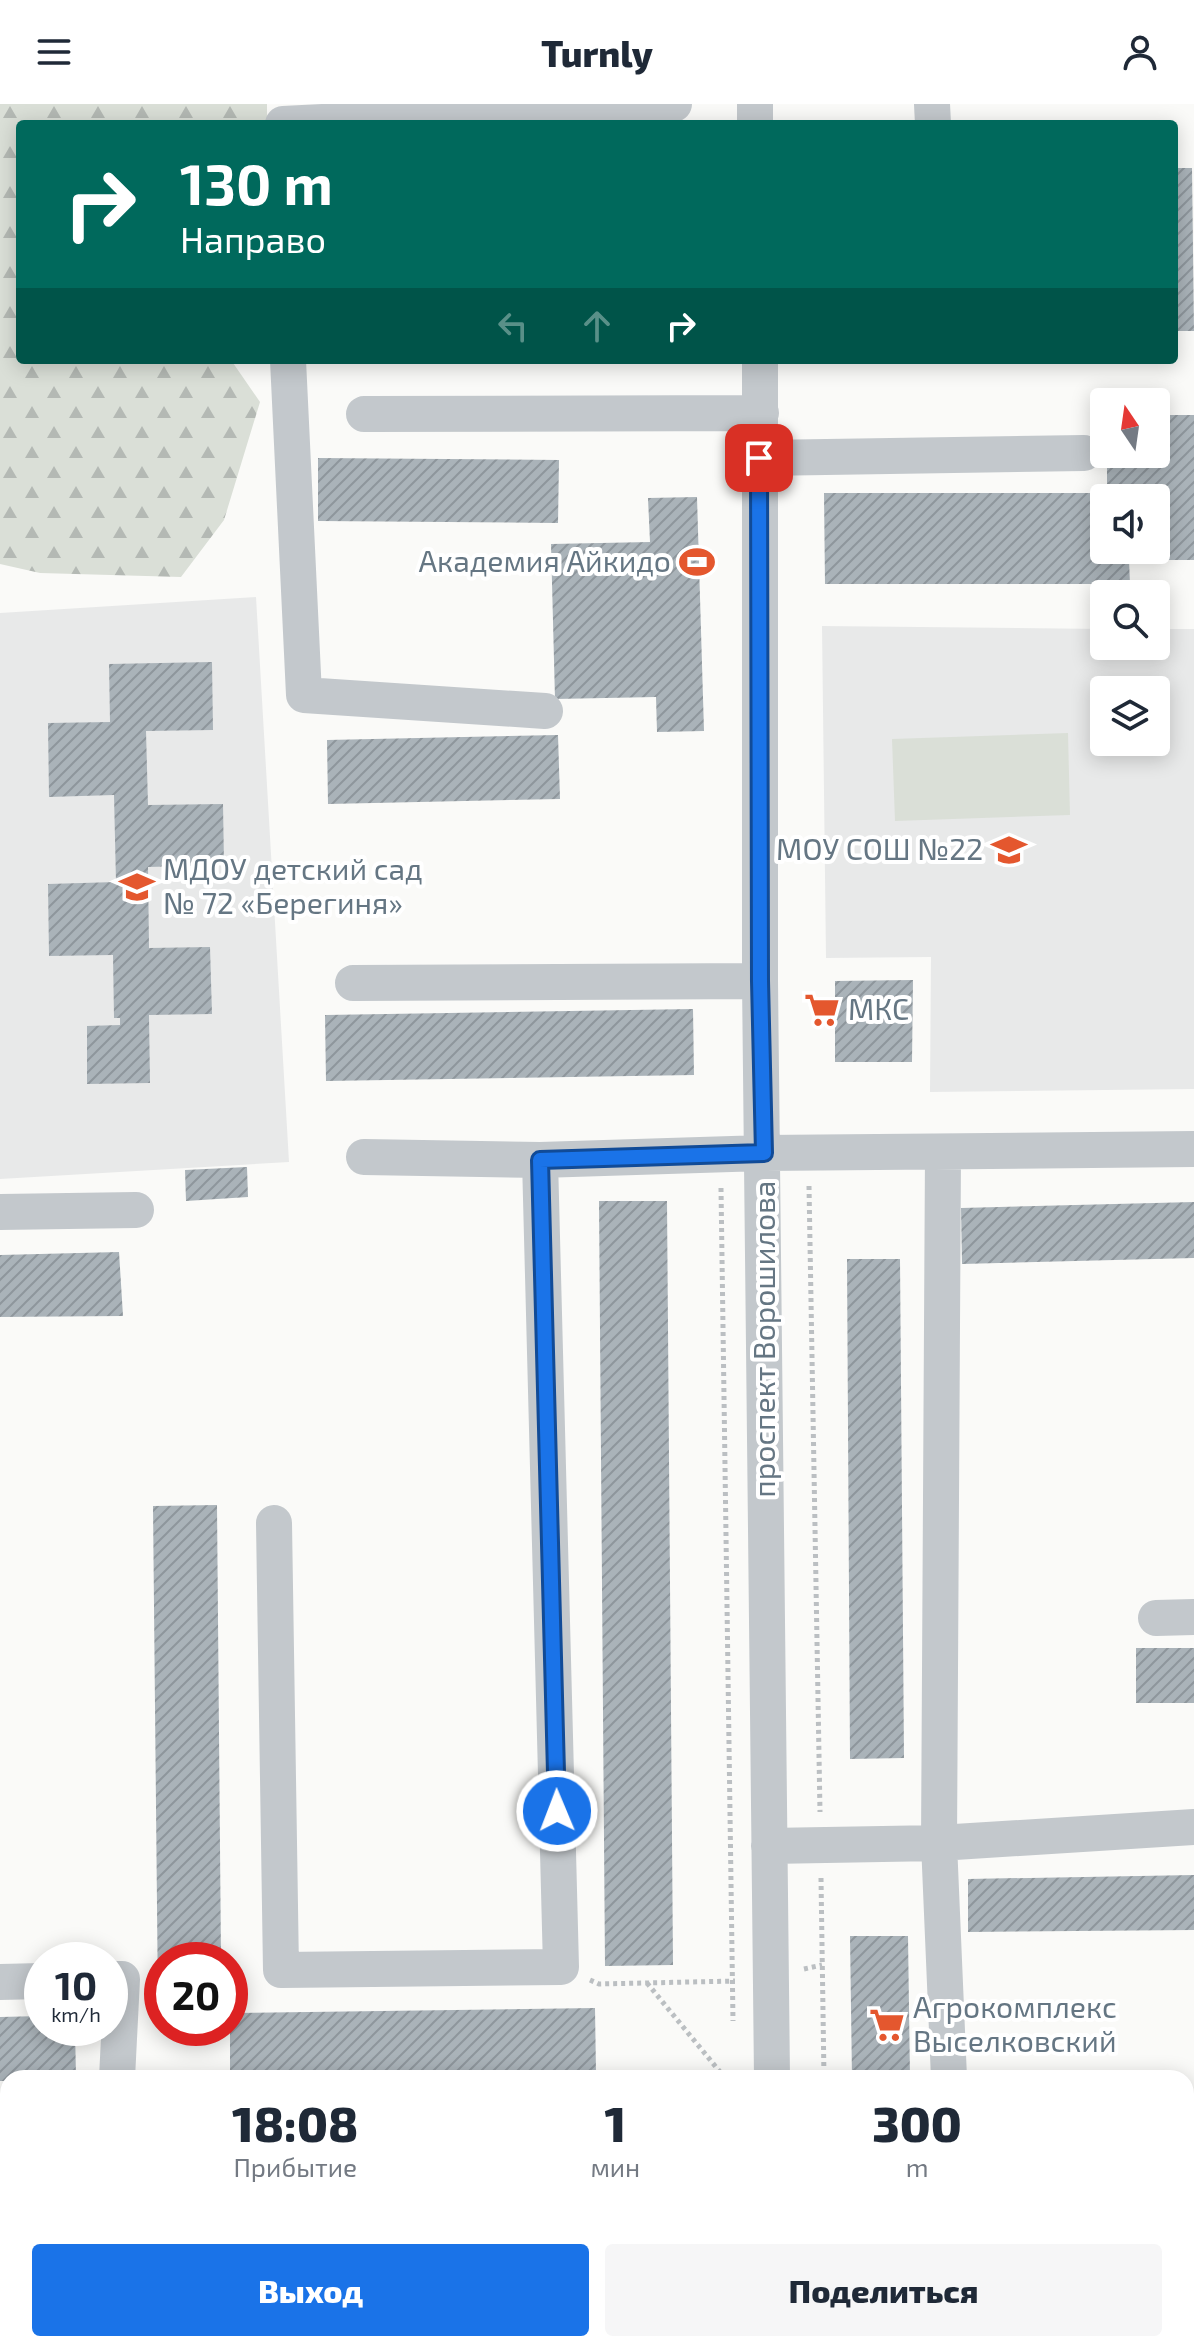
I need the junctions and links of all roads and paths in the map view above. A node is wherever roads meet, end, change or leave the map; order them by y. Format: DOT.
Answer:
graph roads {
  1 [pos="674,104"];
  2 [pos="535,107"];
  3 [pos="342,120"];
  4 [pos="288,364"];
  5 [pos="760,364"];
  6 [pos="761,413"];
  7 [pos="364,414"];
  8 [pos="1084,453"];
  9 [pos="759,458"];
  10 [pos="545,711"];
  11 [pos="760,981"];
  12 [pos="353,983"];
  13 [pos="1194,1149"];
  14 [pos="764,1153"];
  15 [pos="809,1153"];
  16 [pos="943,1153"];
  17 [pos="720,1155"];
  18 [pos="364,1157"];
  19 [pos="540,1160"];
  20 [pos="136,1210"];
  21 [pos="0,1212"];
  22 [pos="274,1523"];
  23 [pos="1194,1617"];
  24 [pos="1156,1618"];
  25 [pos="1194,1827"];
  26 [pos="939,1843"];
  27 [pos="820,1845"];
  28 [pos="769,1846"];
  29 [pos="561,1967"];
  30 [pos="24,1981"];
  31 [pos="732,1981"];
  32 [pos="0,1982"];
  33 [pos="647,1983"];
  34 [pos="733,2023"];
  35 [pos="119,2046"];
  36 [pos="117,2070"];
  37 [pos="718,2070"];
  38 [pos="772,2070"];
  39 [pos="824,2070"];
  40 [pos="949,2070"];
  1 -- 2 [label="street"];
  2 -- 3 [label="street"];
  4 -- 10 [label="street"];
  5 -- 6 [label="street, проспект Ворошилова"];
  6 -- 7 [label="street"];
  6 -- 9 [label="street, проспект Ворошилова"];
  8 -- 9 [label="street"];
  9 -- 11 [label="street, проспект Ворошилова"];
  11 -- 12 [label="street"];
  11 -- 14 [label="street, проспект Ворошилова"];
  13 -- 16 [label="street"];
  14 -- 15 [label="street"];
  14 -- 17 [label="street"];
  14 -- 28 [label="street, проспект Ворошилова"];
  15 -- 16 [label="street"];
  15 -- 27 [label="path"];
  16 -- 26 [label="street"];
  17 -- 19 [label="street"];
  17 -- 31 [label="path"];
  18 -- 19 [label="street"];
  19 -- 29 [label="street"];
  20 -- 21 [label="street"];
  22 -- 29 [label="street"];
  23 -- 24 [label="street"];
  25 -- 26 [label="street"];
  26 -- 27 [label="street"];
  26 -- 40 [label="street"];
  27 -- 28 [label="street"];
  27 -- 39 [label="path"];
  28 -- 38 [label="street, проспект Ворошилова"];
  29 -- 33 [label="path"];
  30 -- 32 [label="street"];
  31 -- 33 [label="path"];
  31 -- 34 [label="path"];
  33 -- 37 [label="path"];
  35 -- 36 [label="street"];
}
